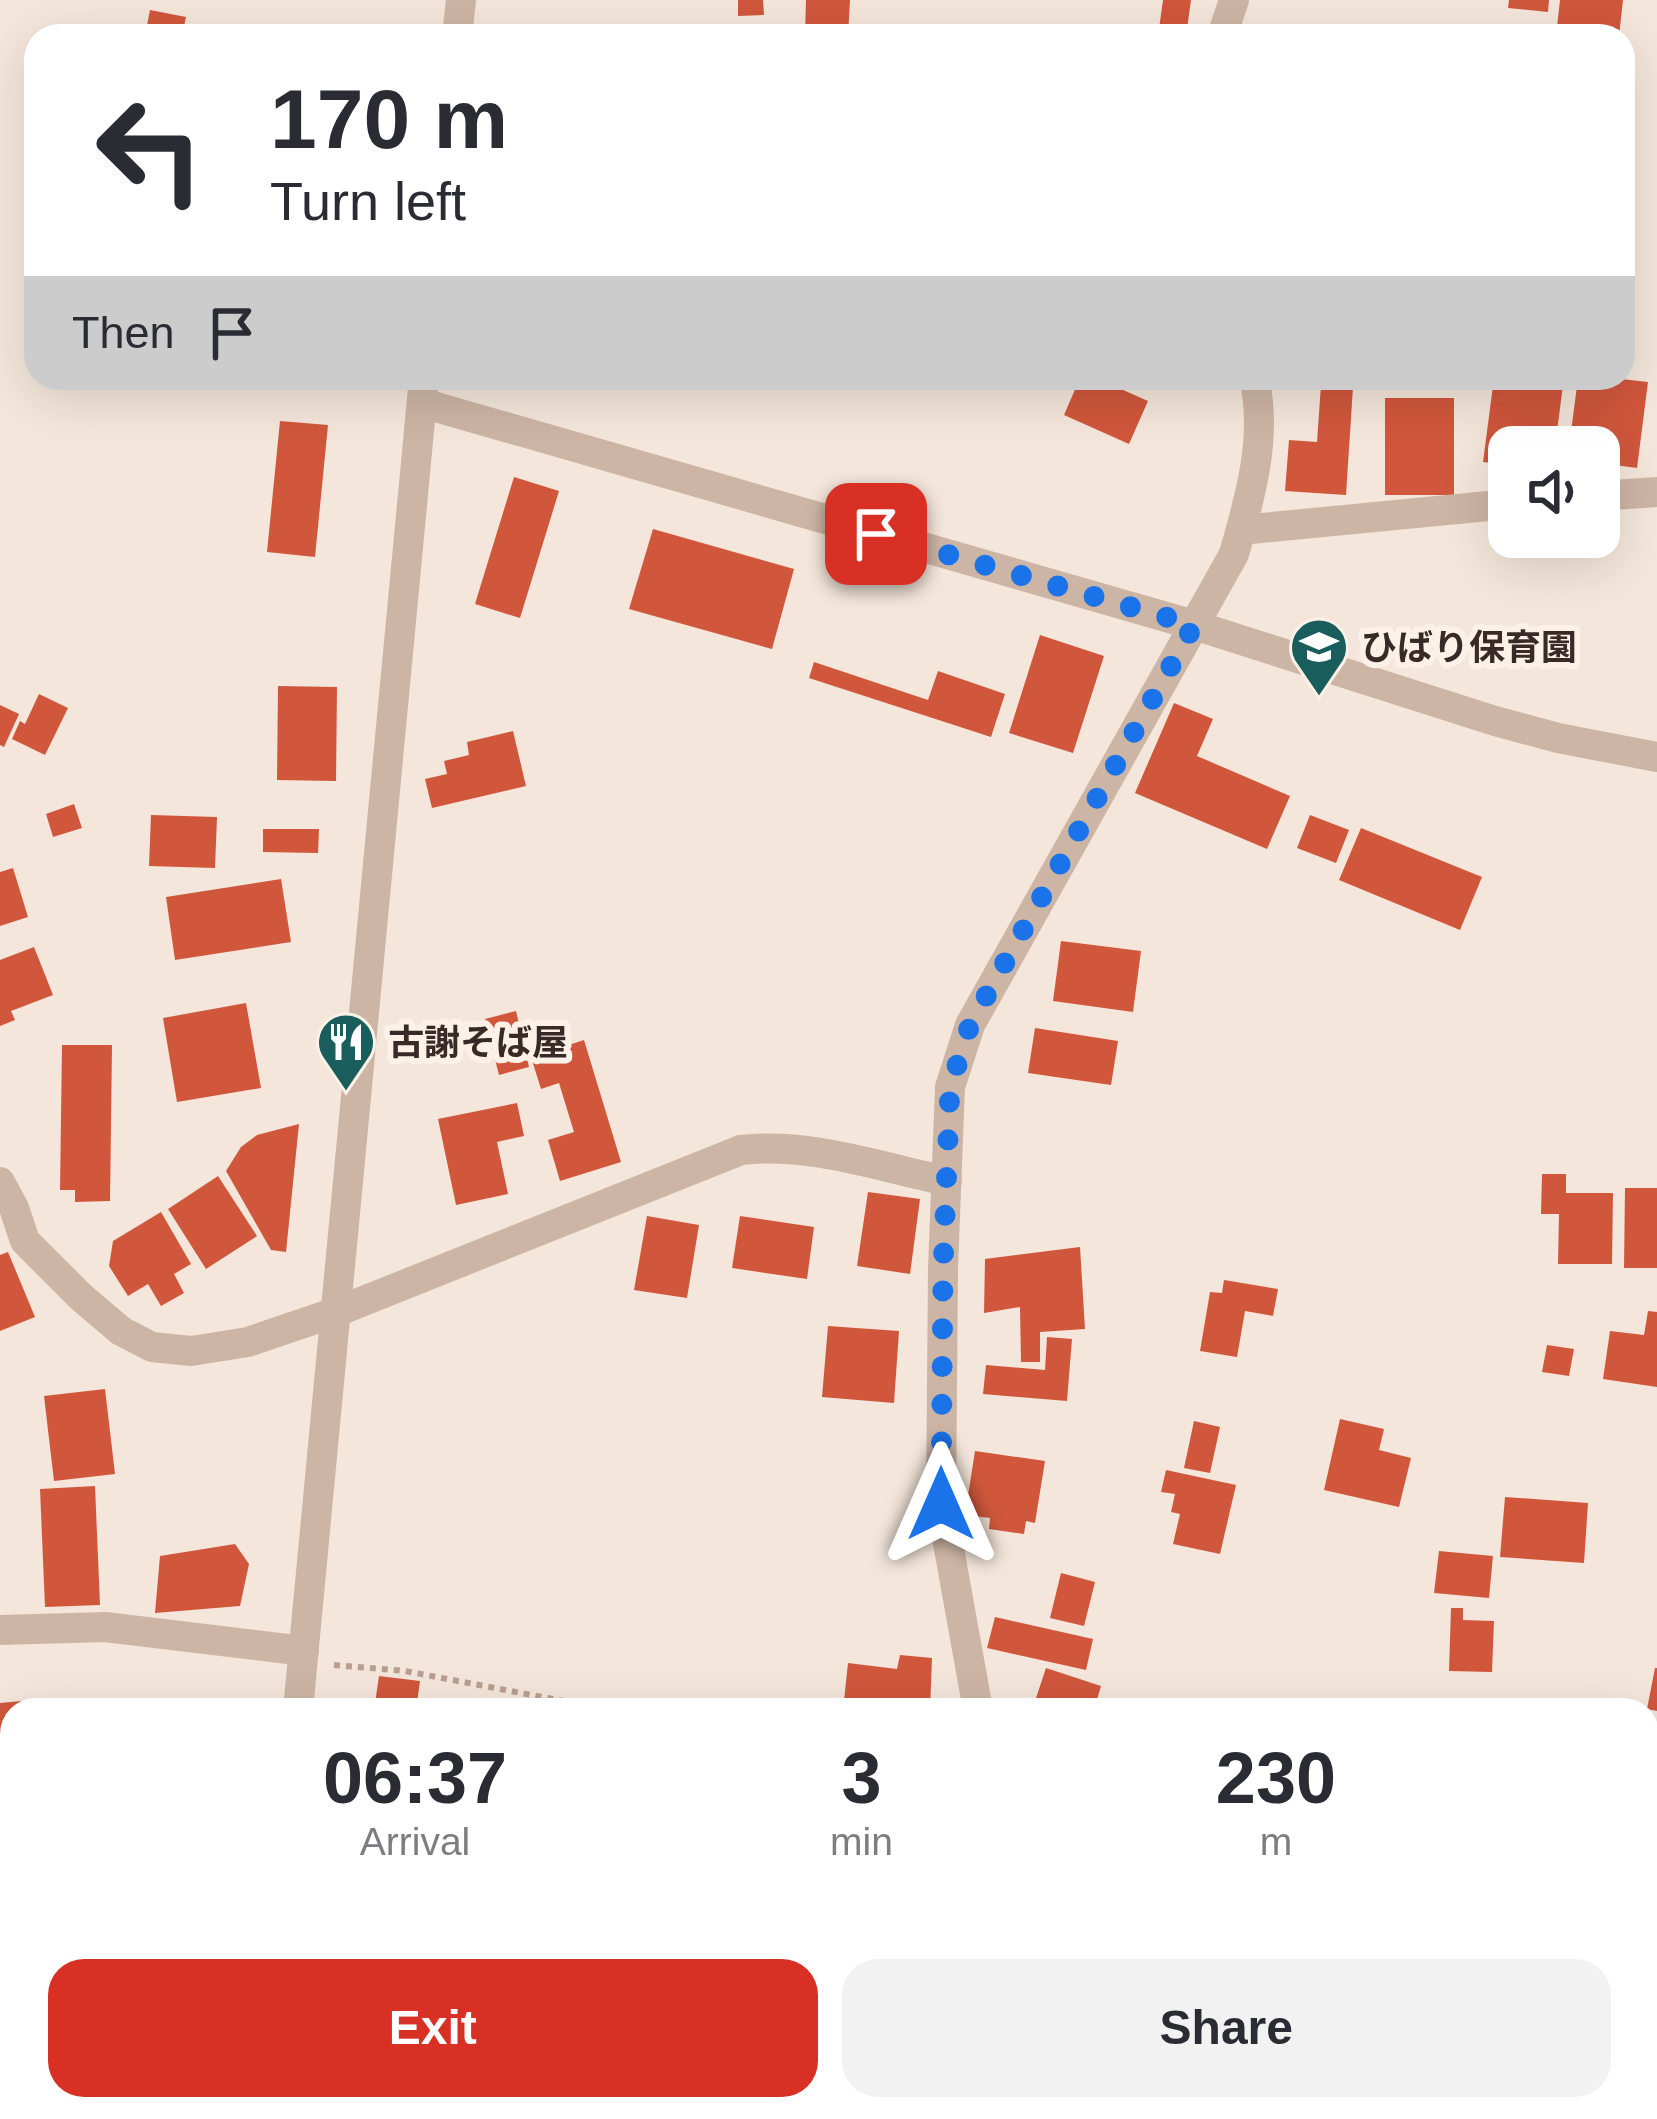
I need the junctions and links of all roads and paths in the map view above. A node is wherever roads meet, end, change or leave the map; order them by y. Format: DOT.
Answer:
graph roads {
  1 [pos="1257,390"];
  2 [pos="423,391"];
  3 [pos="1657,492"];
  4 [pos="1620,495"];
  5 [pos="1488,506"];
  6 [pos="1240,530"];
  7 [pos="1194,625"];
  8 [pos="1657,757"];
  9 [pos="947,1181"];
  10 [pos="4,1201"];
  11 [pos="336,1312"];
  12 [pos="0,1630"];
  13 [pos="304,1652"];
  14 [pos="299,1698"];
  15 [pos="548,1698"];
  16 [pos="976,1698"];
  1 -- 6 [label="street"];
  2 -- 7 [label="street"];
  2 -- 11 [label="street"];
  3 -- 4 [label="street"];
  5 -- 6 [label="street"];
  6 -- 7 [label="street"];
  7 -- 8 [label="street"];
  7 -- 9 [label="street"];
  9 -- 11 [label="street"];
  9 -- 16 [label="street"];
  10 -- 11 [label="street"];
  11 -- 13 [label="street"];
  12 -- 13 [label="street"];
  13 -- 14 [label="street"];
  13 -- 15 [label="path"];
}
